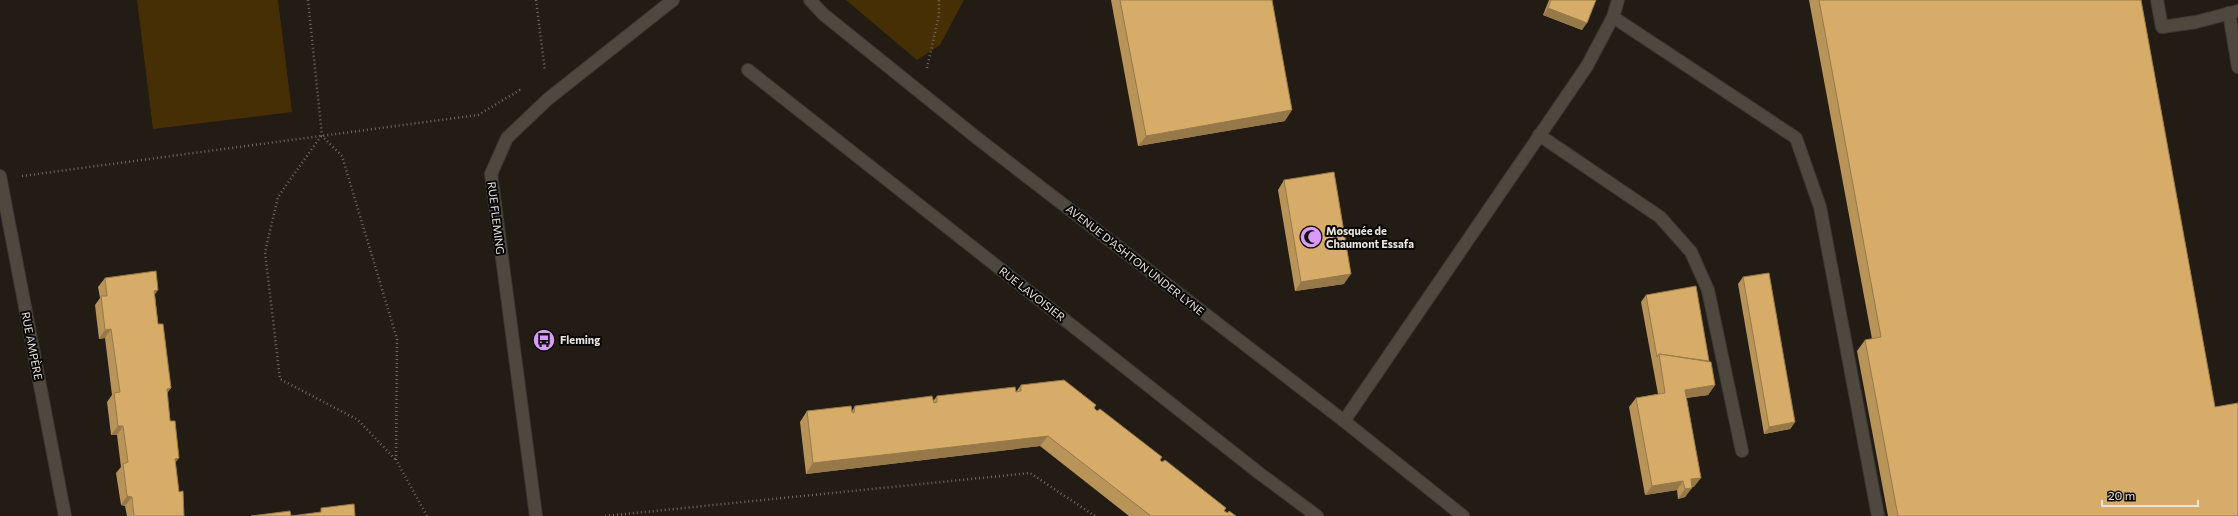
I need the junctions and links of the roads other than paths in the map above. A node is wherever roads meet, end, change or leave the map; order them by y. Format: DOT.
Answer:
graph roads {
  1 [pos="673,0"];
  2 [pos="810,0"];
  3 [pos="1618,0"];
  4 [pos="2157,0"];
  5 [pos="2234,12"];
  6 [pos="1614,17"];
  7 [pos="2238,67"];
  8 [pos="748,70"];
  9 [pos="1539,135"];
  10 [pos="0,178"];
  11 [pos="1344,421"];
  12 [pos="1742,451"];
  13 [pos="65,516"];
  14 [pos="536,516"];
  15 [pos="1317,516"];
  16 [pos="1463,516"];
  17 [pos="1878,516"];
  1 -- 14 [label="street, RUE FLEMING"];
  2 -- 11 [label="street, AVENUE D'ASHTON UNDER LYNE"];
  3 -- 6 [label="street"];
  4 -- 5 [label="street"];
  5 -- 7 [label="street"];
  6 -- 9 [label="street"];
  6 -- 17 [label="street"];
  8 -- 15 [label="street, RUE LAVOISIER"];
  9 -- 11 [label="street"];
  9 -- 12 [label="street"];
  10 -- 13 [label="street, RUE AMPÈRE"];
  11 -- 16 [label="street, AVENUE D'ASHTON UNDER LYNE"];
}
